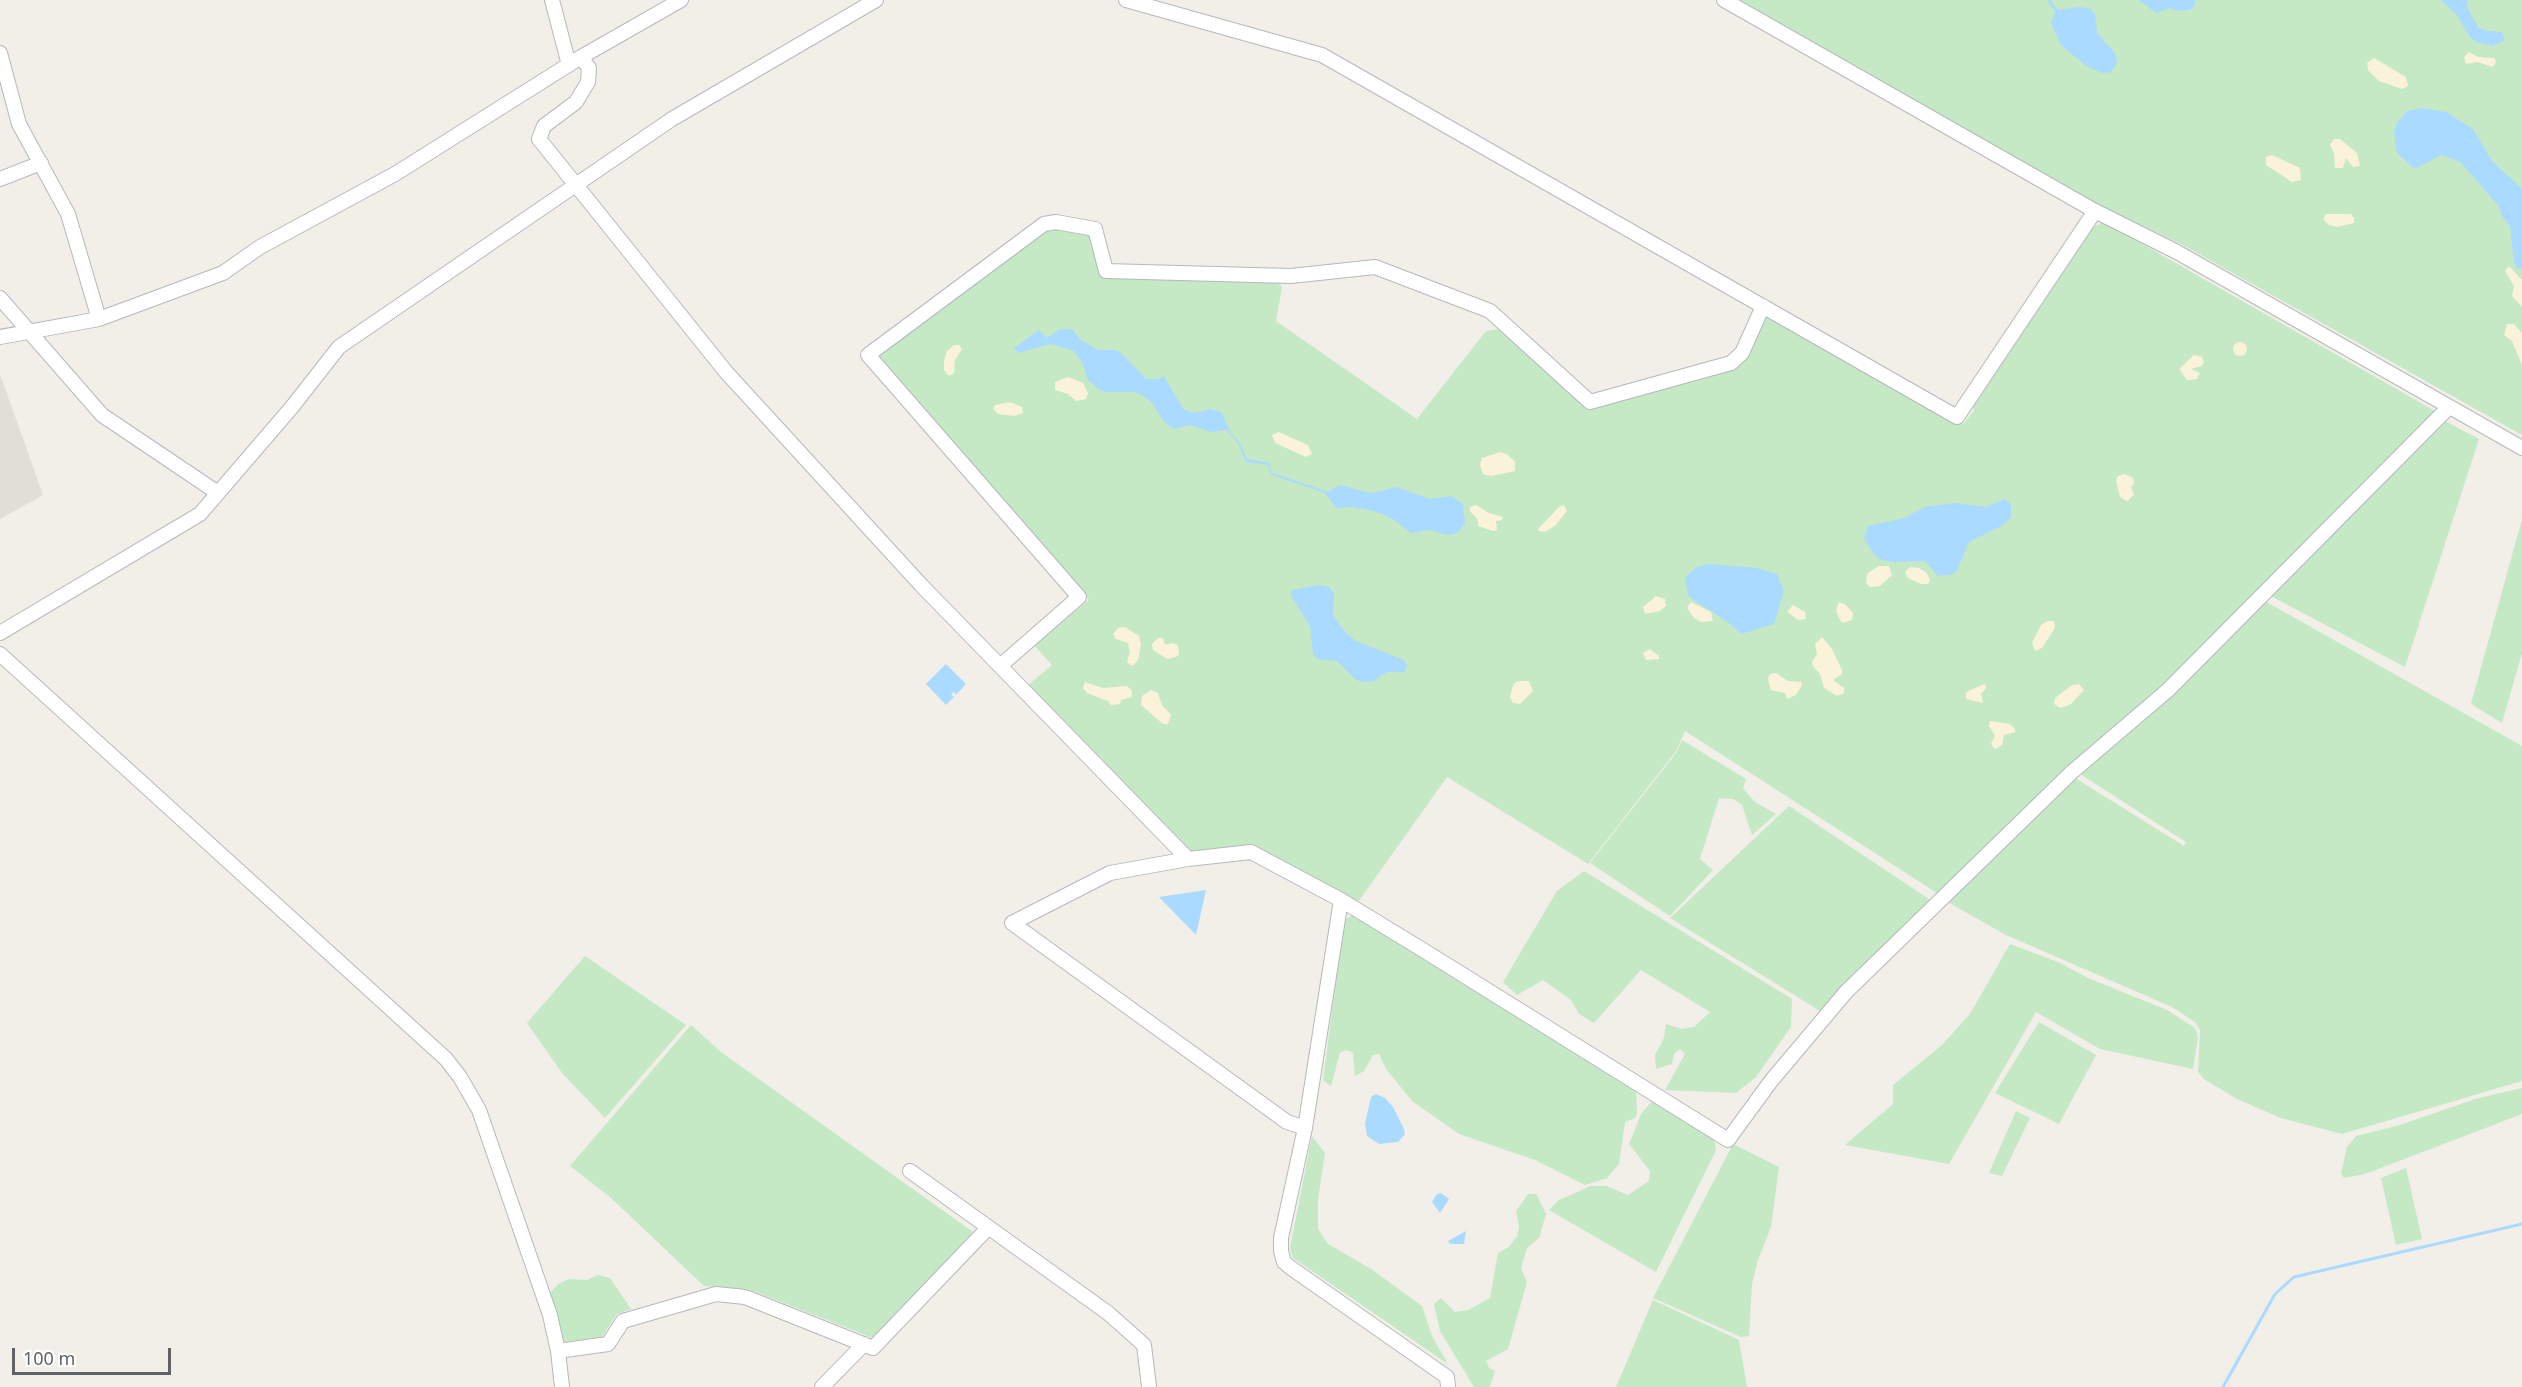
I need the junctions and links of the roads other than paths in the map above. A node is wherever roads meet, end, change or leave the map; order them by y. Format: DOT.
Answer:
graph roads {
  1 [pos="552,0"];
  2 [pos="681,0"];
  3 [pos="876,0"];
  4 [pos="1126,0"];
  5 [pos="1724,0"];
  6 [pos="0,53"];
  7 [pos="581,57"];
  8 [pos="569,65"];
  9 [pos="41,163"];
  10 [pos="0,179"];
  11 [pos="575,185"];
  12 [pos="2096,210"];
  13 [pos="0,298"];
  14 [pos="1763,306"];
  15 [pos="99,319"];
  16 [pos="31,331"];
  17 [pos="0,337"];
  18 [pos="2449,407"];
  19 [pos="2522,448"];
  20 [pos="219,493"];
  21 [pos="0,633"];
  22 [pos="0,654"];
  23 [pos="1000,666"];
  24 [pos="1188,859"];
  25 [pos="1341,900"];
  26 [pos="1305,1128"];
  27 [pos="910,1171"];
  28 [pos="988,1228"];
  29 [pos="864,1344"];
  30 [pos="558,1351"];
  31 [pos="562,1387"];
  32 [pos="822,1387"];
  33 [pos="1149,1387"];
  34 [pos="1448,1387"];
  1 -- 8 [label="street"];
  2 -- 7 [label="street"];
  3 -- 11 [label="street"];
  4 -- 14 [label="street"];
  5 -- 12 [label="street"];
  6 -- 9 [label="street"];
  7 -- 8 [label="street"];
  7 -- 11 [label="street"];
  8 -- 15 [label="street"];
  9 -- 10 [label="street"];
  9 -- 15 [label="street"];
  11 -- 20 [label="street"];
  11 -- 23 [label="street"];
  12 -- 14 [label="street"];
  12 -- 18 [label="street"];
  13 -- 16 [label="street"];
  14 -- 23 [label="street"];
  15 -- 16 [label="street"];
  16 -- 17 [label="street"];
  16 -- 20 [label="street"];
  18 -- 19 [label="street"];
  18 -- 25 [label="street"];
  20 -- 21 [label="street"];
  22 -- 30 [label="street"];
  23 -- 24 [label="street"];
  24 -- 25 [label="street"];
  24 -- 26 [label="street"];
  25 -- 26 [label="street"];
  26 -- 34 [label="street"];
  27 -- 28 [label="street"];
  28 -- 29 [label="street"];
  28 -- 33 [label="street"];
  29 -- 30 [label="street"];
  29 -- 32 [label="street"];
  30 -- 31 [label="street"];
}
